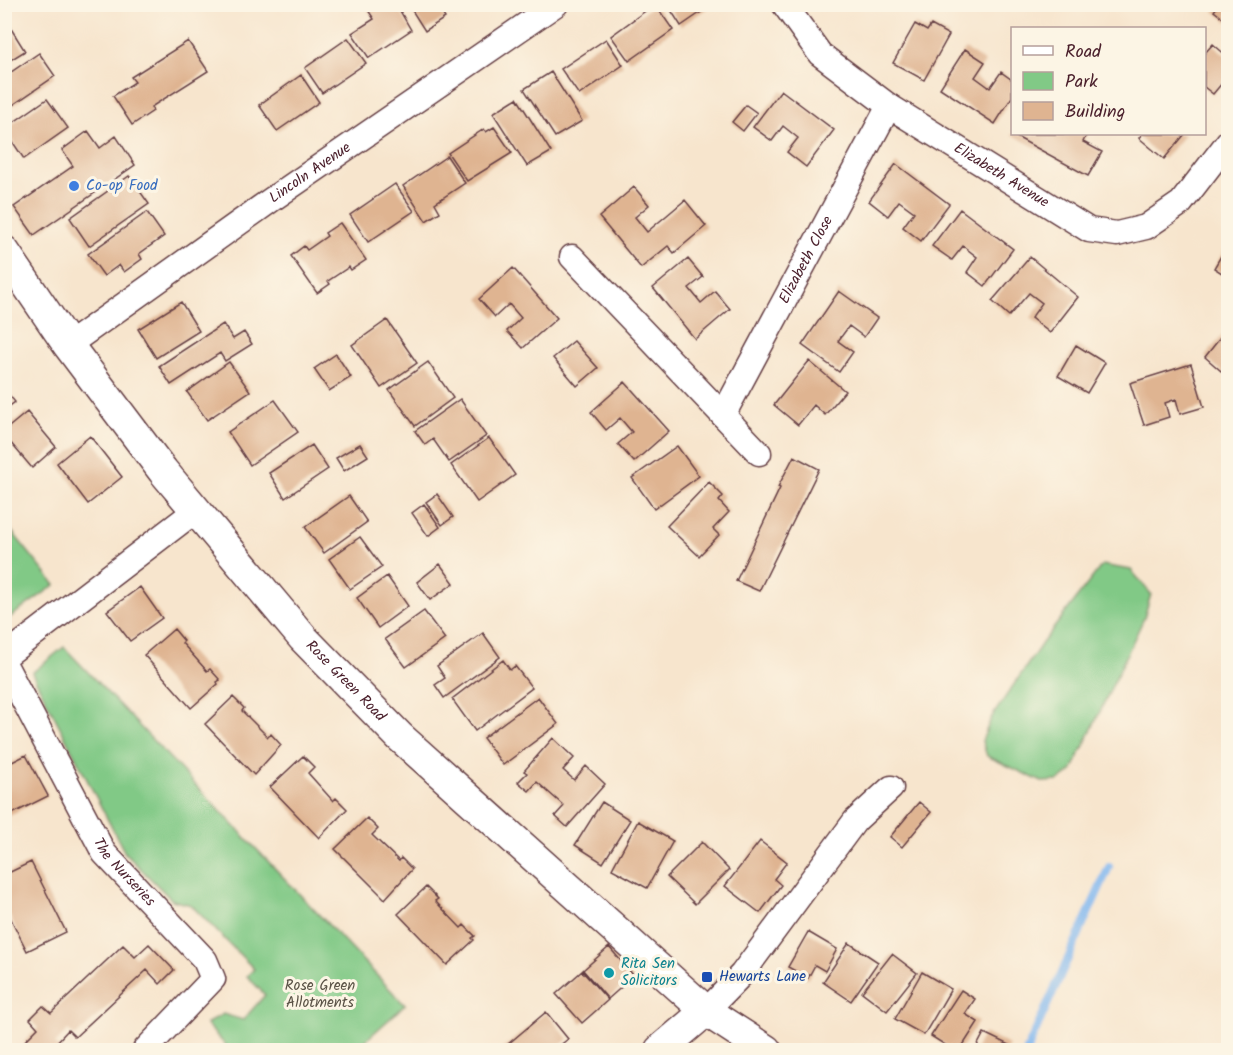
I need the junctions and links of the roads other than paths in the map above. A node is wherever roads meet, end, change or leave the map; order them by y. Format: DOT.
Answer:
graph roads {
  1 [pos="556,4"];
  2 [pos="784,4"];
  3 [pos="889,106"];
  4 [pos="1228,142"];
  5 [pos="4,251"];
  6 [pos="572,257"];
  7 [pos="68,345"];
  8 [pos="723,415"];
  9 [pos="759,453"];
  10 [pos="195,511"];
  11 [pos="4,657"];
  12 [pos="4,663"];
  13 [pos="891,788"];
  14 [pos="706,1011"];
  15 [pos="145,1050"];
  16 [pos="660,1050"];
  17 [pos="766,1050"];
  1 -- 7 [label="street, Lincoln Avenue"];
  2 -- 3 [label="street, Elizabeth Avenue"];
  3 -- 4 [label="street, Elizabeth Avenue"];
  3 -- 8 [label="street, Elizabeth Close"];
  5 -- 7 [label="street, Rose Green Road"];
  6 -- 8 [label="street"];
  7 -- 10 [label="street, Rose Green Road"];
  8 -- 9 [label="street"];
  10 -- 11 [label="street"];
  10 -- 14 [label="street, Rose Green Road"];
  12 -- 15 [label="street, The Nurseries"];
  13 -- 14 [label="street"];
  14 -- 16 [label="street"];
  14 -- 17 [label="street, Rose Green Road"];
}
